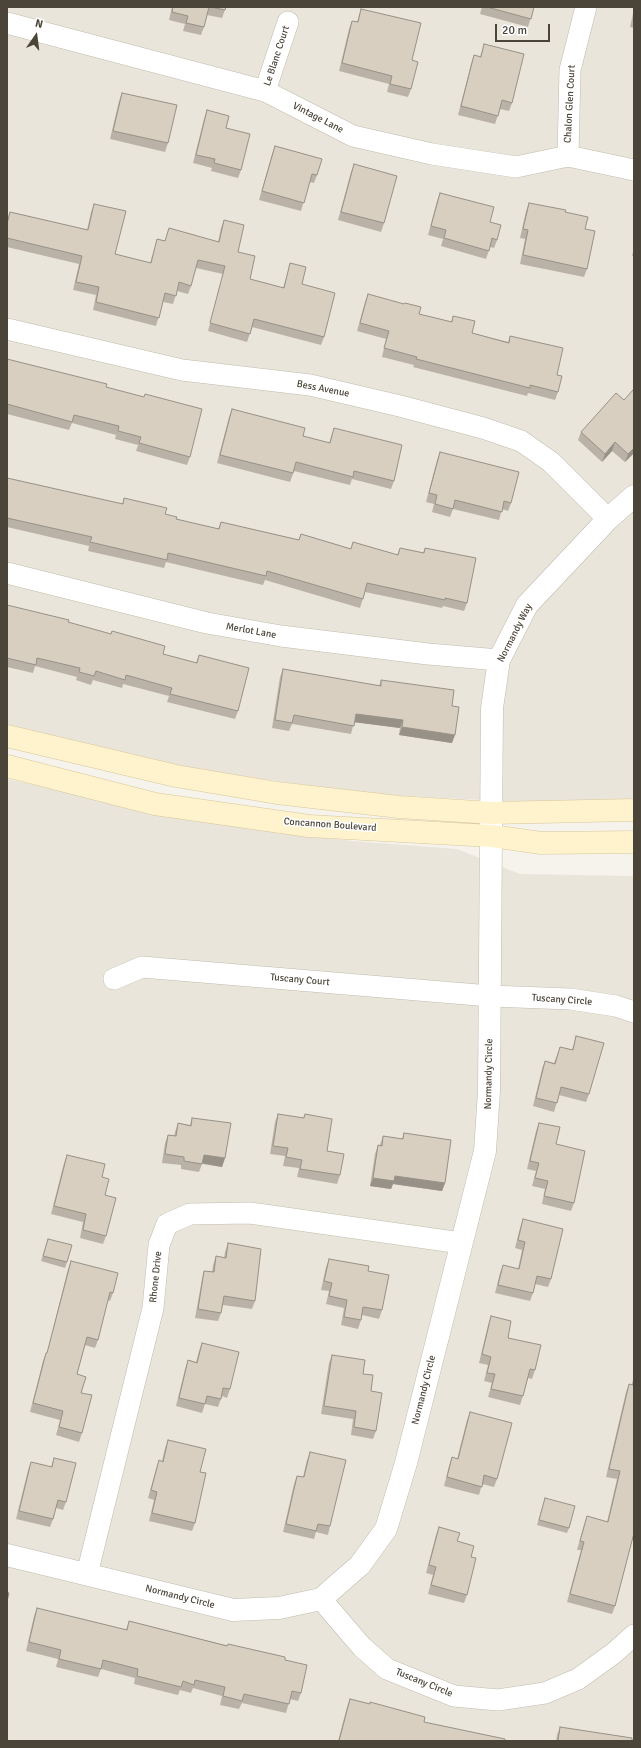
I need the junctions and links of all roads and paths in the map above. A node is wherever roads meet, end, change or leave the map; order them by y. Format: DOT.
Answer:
graph roads {
  1 [pos="586,7"];
  2 [pos="288,22"];
  3 [pos="7,23"];
  4 [pos="265,91"];
  5 [pos="568,156"];
  6 [pos="634,170"];
  7 [pos="7,329"];
  8 [pos="634,496"];
  9 [pos="608,519"];
  10 [pos="7,573"];
  11 [pos="499,660"];
  12 [pos="7,736"];
  13 [pos="7,766"];
  14 [pos="634,810"];
  15 [pos="492,813"];
  16 [pos="492,836"];
  17 [pos="634,842"];
  18 [pos="114,979"];
  19 [pos="490,996"];
  20 [pos="634,1012"];
  21 [pos="461,1243"];
  22 [pos="7,1555"];
  23 [pos="87,1574"];
  24 [pos="321,1599"];
  25 [pos="634,1636"];
  1 -- 5 [label="street, Chalon Glen Court"];
  2 -- 4 [label="street, Le Blanc Court"];
  3 -- 4 [label="street, Vintage Lane"];
  4 -- 5 [label="street, Vintage Lane"];
  5 -- 6 [label="street, Vintage Lane"];
  7 -- 9 [label="street, Bess Avenue"];
  8 -- 9 [label="street, Normandy Way"];
  9 -- 11 [label="street, Normandy Way"];
  10 -- 11 [label="street, Merlot Lane"];
  11 -- 15 [label="street, Normandy Way"];
  12 -- 15 [label="main road"];
  13 -- 16 [label="main road, Concannon Boulevard"];
  14 -- 15 [label="main road"];
  15 -- 16 [label="street, Normandy Way"];
  16 -- 17 [label="main road, Concannon Boulevard"];
  16 -- 19 [label="street, Normandy Circle"];
  18 -- 19 [label="street, Tuscany Court"];
  19 -- 20 [label="street, Tuscany Circle"];
  19 -- 21 [label="street, Normandy Circle"];
  21 -- 23 [label="street, Rhone Drive"];
  21 -- 24 [label="street, Normandy Circle"];
  22 -- 23 [label="street, Normandy Circle"];
  23 -- 24 [label="street, Normandy Circle"];
  24 -- 25 [label="street, Tuscany Circle"];
}
